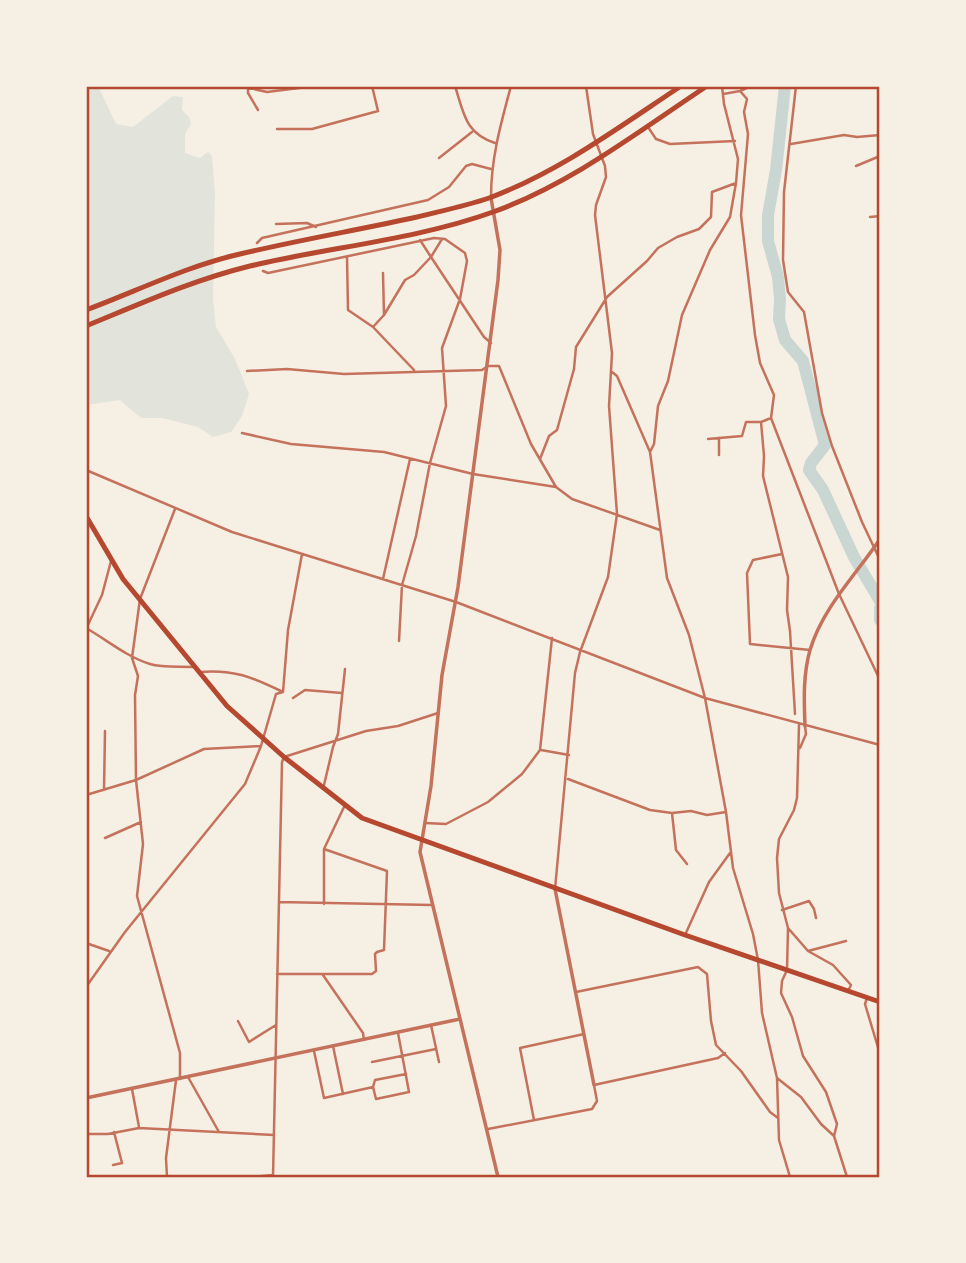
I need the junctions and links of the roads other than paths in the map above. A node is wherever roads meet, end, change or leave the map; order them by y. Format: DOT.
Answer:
graph roads {
  1 [pos="242,86"];
  2 [pos="315,86"];
  3 [pos="372,86"];
  4 [pos="455,86"];
  5 [pos="511,86"];
  6 [pos="586,86"];
  7 [pos="681,86"];
  8 [pos="708,86"];
  9 [pos="722,86"];
  10 [pos="751,86"];
  11 [pos="796,86"];
  12 [pos="248,87"];
  13 [pos="740,91"];
  14 [pos="723,94"];
  15 [pos="258,110"];
  16 [pos="647,125"];
  17 [pos="276,129"];
  18 [pos="473,131"];
  19 [pos="880,135"];
  20 [pos="735,141"];
  21 [pos="597,142"];
  22 [pos="495,144"];
  23 [pos="792,144"];
  24 [pos="602,156"];
  25 [pos="880,156"];
  26 [pos="439,158"];
  27 [pos="856,166"];
  28 [pos="491,169"];
  29 [pos="736,183"];
  30 [pos="491,197"];
  31 [pos="494,212"];
  32 [pos="880,216"];
  33 [pos="870,217"];
  34 [pos="276,224"];
  35 [pos="316,227"];
  36 [pos="442,239"];
  37 [pos="420,240"];
  38 [pos="257,243"];
  39 [pos="347,256"];
  40 [pos="431,257"];
  41 [pos="263,271"];
  42 [pos="383,274"];
  43 [pos="607,297"];
  44 [pos="460,299"];
  45 [pos="86,310"];
  46 [pos="384,315"];
  47 [pos="86,326"];
  48 [pos="373,327"];
  49 [pos="491,343"];
  50 [pos="488,366"];
  51 [pos="247,371"];
  52 [pos="415,371"];
  53 [pos="443,371"];
  54 [pos="612,372"];
  55 [pos="771,418"];
  56 [pos="761,422"];
  57 [pos="242,433"];
  58 [pos="719,438"];
  59 [pos="708,439"];
  60 [pos="650,452"];
  61 [pos="719,455"];
  62 [pos="410,459"];
  63 [pos="540,460"];
  64 [pos="429,463"];
  65 [pos="86,470"];
  66 [pos="473,474"];
  67 [pos="556,487"];
  68 [pos="175,509"];
  69 [pos="617,514"];
  70 [pos="86,516"];
  71 [pos="660,530"];
  72 [pos="880,539"];
  73 [pos="302,554"];
  74 [pos="782,554"];
  75 [pos="880,560"];
  76 [pos="111,561"];
  77 [pos="383,579"];
  78 [pos="402,585"];
  79 [pos="840,593"];
  80 [pos="139,599"];
  81 [pos="456,602"];
  82 [pos="86,628"];
  83 [pos="552,638"];
  84 [pos="399,640"];
  85 [pos="581,648"];
  86 [pos="792,648"];
  87 [pos="810,650"];
  88 [pos="132,658"];
  89 [pos="197,669"];
  90 [pos="345,669"];
  91 [pos="880,680"];
  92 [pos="282,692"];
  93 [pos="342,693"];
  94 [pos="293,698"];
  95 [pos="705,698"];
  96 [pos="439,713"];
  97 [pos="795,714"];
  98 [pos="802,726"];
  99 [pos="105,731"];
  100 [pos="262,737"];
  101 [pos="334,743"];
  102 [pos="880,745"];
  103 [pos="261,746"];
  104 [pos="540,750"];
  105 [pos="798,751"];
  106 [pos="569,755"];
  107 [pos="284,757"];
  108 [pos="567,778"];
  109 [pos="136,780"];
  110 [pos="323,788"];
  111 [pos="104,790"];
  112 [pos="86,795"];
  113 [pos="345,805"];
  114 [pos="726,812"];
  115 [pos="672,813"];
  116 [pos="141,822"];
  117 [pos="425,823"];
  118 [pos="105,838"];
  119 [pos="422,840"];
  120 [pos="324,849"];
  121 [pos="730,853"];
  122 [pos="687,864"];
  123 [pos="555,889"];
  124 [pos="279,902"];
  125 [pos="324,904"];
  126 [pos="386,905"];
  127 [pos="432,905"];
  128 [pos="782,910"];
  129 [pos="141,913"];
  130 [pos="816,918"];
  131 [pos="788,928"];
  132 [pos="685,935"];
  133 [pos="846,941"];
  134 [pos="86,943"];
  135 [pos="110,951"];
  136 [pos="808,951"];
  137 [pos="758,960"];
  138 [pos="787,970"];
  139 [pos="277,974"];
  140 [pos="323,974"];
  141 [pos="86,987"];
  142 [pos="849,991"];
  143 [pos="576,992"];
  144 [pos="867,998"];
  145 [pos="880,1002"];
  146 [pos="460,1019"];
  147 [pos="238,1021"];
  148 [pos="276,1025"];
  149 [pos="431,1026"];
  150 [pos="398,1033"];
  151 [pos="584,1034"];
  152 [pos="364,1040"];
  153 [pos="333,1046"];
  154 [pos="436,1049"];
  155 [pos="314,1050"];
  156 [pos="726,1053"];
  157 [pos="880,1054"];
  158 [pos="402,1056"];
  159 [pos="276,1058"];
  160 [pos="372,1062"];
  161 [pos="439,1062"];
  162 [pos="406,1074"];
  163 [pos="188,1077"];
  164 [pos="777,1078"];
  165 [pos="178,1079"];
  166 [pos="594,1085"];
  167 [pos="373,1087"];
  168 [pos="132,1089"];
  169 [pos="343,1094"];
  170 [pos="86,1098"];
  171 [pos="778,1118"];
  172 [pos="534,1120"];
  173 [pos="139,1128"];
  174 [pos="169,1129"];
  175 [pos="488,1129"];
  176 [pos="114,1132"];
  177 [pos="219,1132"];
  178 [pos="86,1134"];
  179 [pos="274,1135"];
  180 [pos="834,1136"];
  181 [pos="113,1165"];
  182 [pos="273,1176"];
  183 [pos="167,1177"];
  184 [pos="252,1177"];
  185 [pos="498,1177"];
  186 [pos="789,1177"];
  187 [pos="847,1177"];
  1 -- 12 [label="street"];
  2 -- 12 [label="street"];
  3 -- 17 [label="street"];
  4 -- 18 [label="street"];
  5 -- 22 [label="street"];
  6 -- 21 [label="street"];
  7 -- 21 [label="highway"];
  8 -- 16 [label="highway"];
  9 -- 14 [label="street"];
  10 -- 13 [label="street"];
  11 -- 23 [label="street"];
  12 -- 15 [label="street"];
  13 -- 14 [label="street"];
  13 -- 55 [label="street"];
  14 -- 20 [label="street"];
  16 -- 20 [label="street"];
  16 -- 24 [label="highway"];
  18 -- 22 [label="street"];
  18 -- 26 [label="street"];
  19 -- 23 [label="street"];
  20 -- 29 [label="street"];
  21 -- 24 [label="street"];
  21 -- 30 [label="highway"];
  22 -- 28 [label="street"];
  23 -- 75 [label="street"];
  24 -- 31 [label="highway"];
  24 -- 43 [label="street"];
  25 -- 27 [label="street"];
  28 -- 30 [label="street"];
  28 -- 35 [label="street"];
  29 -- 43 [label="street"];
  29 -- 60 [label="street"];
  30 -- 31 [label="street"];
  30 -- 45 [label="highway"];
  31 -- 47 [label="highway"];
  31 -- 49 [label="street"];
  32 -- 33 [label="street"];
  34 -- 35 [label="street"];
  35 -- 38 [label="street"];
  36 -- 37 [label="street"];
  36 -- 40 [label="street"];
  36 -- 44 [label="street"];
  37 -- 39 [label="street"];
  37 -- 40 [label="street"];
  39 -- 41 [label="street"];
  39 -- 48 [label="street"];
  40 -- 44 [label="street"];
  40 -- 46 [label="street"];
  42 -- 46 [label="street"];
  43 -- 54 [label="street"];
  43 -- 63 [label="street"];
  44 -- 49 [label="street"];
  44 -- 53 [label="street"];
  46 -- 48 [label="street"];
  48 -- 52 [label="street"];
  49 -- 50 [label="street"];
  50 -- 53 [label="street"];
  50 -- 63 [label="street"];
  50 -- 66 [label="street"];
  51 -- 52 [label="street"];
  52 -- 53 [label="street"];
  53 -- 64 [label="street"];
  54 -- 60 [label="street"];
  54 -- 69 [label="street"];
  55 -- 56 [label="street"];
  55 -- 79 [label="street"];
  56 -- 58 [label="street"];
  56 -- 74 [label="street"];
  57 -- 62 [label="street"];
  58 -- 59 [label="street"];
  58 -- 61 [label="street"];
  60 -- 71 [label="street"];
  62 -- 64 [label="street"];
  62 -- 77 [label="street"];
  63 -- 67 [label="street"];
  64 -- 66 [label="street"];
  64 -- 78 [label="street"];
  65 -- 68 [label="street"];
  66 -- 67 [label="street"];
  66 -- 81 [label="street"];
  67 -- 69 [label="street"];
  68 -- 73 [label="street"];
  68 -- 80 [label="street"];
  69 -- 71 [label="street"];
  69 -- 85 [label="street"];
  70 -- 76 [label="highway"];
  71 -- 95 [label="street"];
  72 -- 79 [label="street"];
  73 -- 77 [label="street"];
  73 -- 92 [label="street"];
  74 -- 86 [label="street"];
  74 -- 86 [label="street"];
  76 -- 80 [label="highway"];
  76 -- 82 [label="street"];
  77 -- 78 [label="street"];
  78 -- 81 [label="street"];
  78 -- 84 [label="street"];
  79 -- 87 [label="street"];
  79 -- 91 [label="street"];
  80 -- 88 [label="street"];
  80 -- 89 [label="highway"];
  81 -- 83 [label="street"];
  81 -- 96 [label="street"];
  82 -- 88 [label="street"];
  83 -- 85 [label="street"];
  83 -- 104 [label="street"];
  85 -- 95 [label="street"];
  85 -- 106 [label="street"];
  86 -- 87 [label="street"];
  86 -- 97 [label="street"];
  87 -- 98 [label="street"];
  88 -- 89 [label="street"];
  88 -- 109 [label="street"];
  89 -- 92 [label="street"];
  89 -- 100 [label="highway"];
  90 -- 93 [label="street"];
  92 -- 100 [label="street"];
  93 -- 94 [label="street"];
  93 -- 101 [label="street"];
  95 -- 98 [label="street"];
  95 -- 114 [label="street"];
  96 -- 101 [label="street"];
  96 -- 117 [label="street"];
  98 -- 102 [label="street"];
  98 -- 105 [label="street"];
  98 -- 105 [label="street"];
  99 -- 111 [label="street"];
  100 -- 103 [label="street"];
  100 -- 107 [label="highway"];
  101 -- 107 [label="street"];
  101 -- 110 [label="street"];
  103 -- 109 [label="street"];
  103 -- 129 [label="street"];
  104 -- 106 [label="street"];
  104 -- 117 [label="street"];
  105 -- 128 [label="street"];
  106 -- 108 [label="street"];
  107 -- 110 [label="highway"];
  107 -- 124 [label="street"];
  108 -- 115 [label="street"];
  108 -- 123 [label="street"];
  109 -- 111 [label="street"];
  109 -- 116 [label="street"];
  110 -- 113 [label="highway"];
  111 -- 112 [label="street"];
  113 -- 119 [label="highway"];
  113 -- 120 [label="street"];
  114 -- 115 [label="street"];
  114 -- 121 [label="street"];
  115 -- 122 [label="street"];
  116 -- 118 [label="street"];
  116 -- 129 [label="street"];
  117 -- 119 [label="street"];
  119 -- 123 [label="highway"];
  119 -- 127 [label="street"];
  120 -- 125 [label="street"];
  120 -- 126 [label="street"];
  121 -- 132 [label="street"];
  121 -- 137 [label="street"];
  123 -- 132 [label="highway"];
  123 -- 143 [label="street"];
  124 -- 125 [label="street"];
  124 -- 139 [label="street"];
  125 -- 126 [label="street"];
  126 -- 127 [label="street"];
  126 -- 140 [label="street"];
  127 -- 146 [label="street"];
  128 -- 130 [label="street"];
  128 -- 131 [label="street"];
  129 -- 135 [label="street"];
  129 -- 165 [label="street"];
  131 -- 136 [label="street"];
  131 -- 138 [label="street"];
  132 -- 137 [label="highway"];
  133 -- 136 [label="street"];
  134 -- 135 [label="street"];
  135 -- 141 [label="street"];
  136 -- 142 [label="street"];
  137 -- 138 [label="highway"];
  137 -- 164 [label="street"];
  138 -- 142 [label="highway"];
  138 -- 180 [label="street"];
  139 -- 140 [label="street"];
  139 -- 148 [label="street"];
  140 -- 152 [label="street"];
  142 -- 144 [label="highway"];
  143 -- 151 [label="street"];
  143 -- 156 [label="street"];
  144 -- 145 [label="highway"];
  144 -- 157 [label="street"];
  146 -- 149 [label="street"];
  146 -- 175 [label="street"];
  147 -- 148 [label="street"];
  148 -- 159 [label="street"];
  149 -- 150 [label="street"];
  149 -- 154 [label="street"];
  150 -- 152 [label="street"];
  150 -- 158 [label="street"];
  151 -- 166 [label="street"];
  151 -- 172 [label="street"];
  152 -- 153 [label="street"];
  153 -- 155 [label="street"];
  153 -- 169 [label="street"];
  154 -- 158 [label="street"];
  154 -- 161 [label="street"];
  155 -- 159 [label="street"];
  155 -- 169 [label="street"];
  156 -- 166 [label="street"];
  156 -- 171 [label="street"];
  158 -- 160 [label="street"];
  158 -- 162 [label="street"];
  159 -- 163 [label="street"];
  159 -- 179 [label="street"];
  162 -- 167 [label="street"];
  162 -- 167 [label="street"];
  163 -- 165 [label="street"];
  163 -- 177 [label="street"];
  164 -- 171 [label="street"];
  164 -- 180 [label="street"];
  165 -- 168 [label="street"];
  165 -- 174 [label="street"];
  166 -- 172 [label="street"];
  167 -- 169 [label="street"];
  168 -- 170 [label="street"];
  168 -- 173 [label="street"];
  171 -- 186 [label="street"];
  172 -- 175 [label="street"];
  173 -- 174 [label="street"];
  173 -- 176 [label="street"];
  174 -- 177 [label="street"];
  174 -- 183 [label="street"];
  175 -- 185 [label="street"];
  176 -- 178 [label="street"];
  176 -- 181 [label="street"];
  177 -- 179 [label="street"];
  179 -- 182 [label="street"];
  180 -- 187 [label="street"];
  182 -- 184 [label="street"];
}
